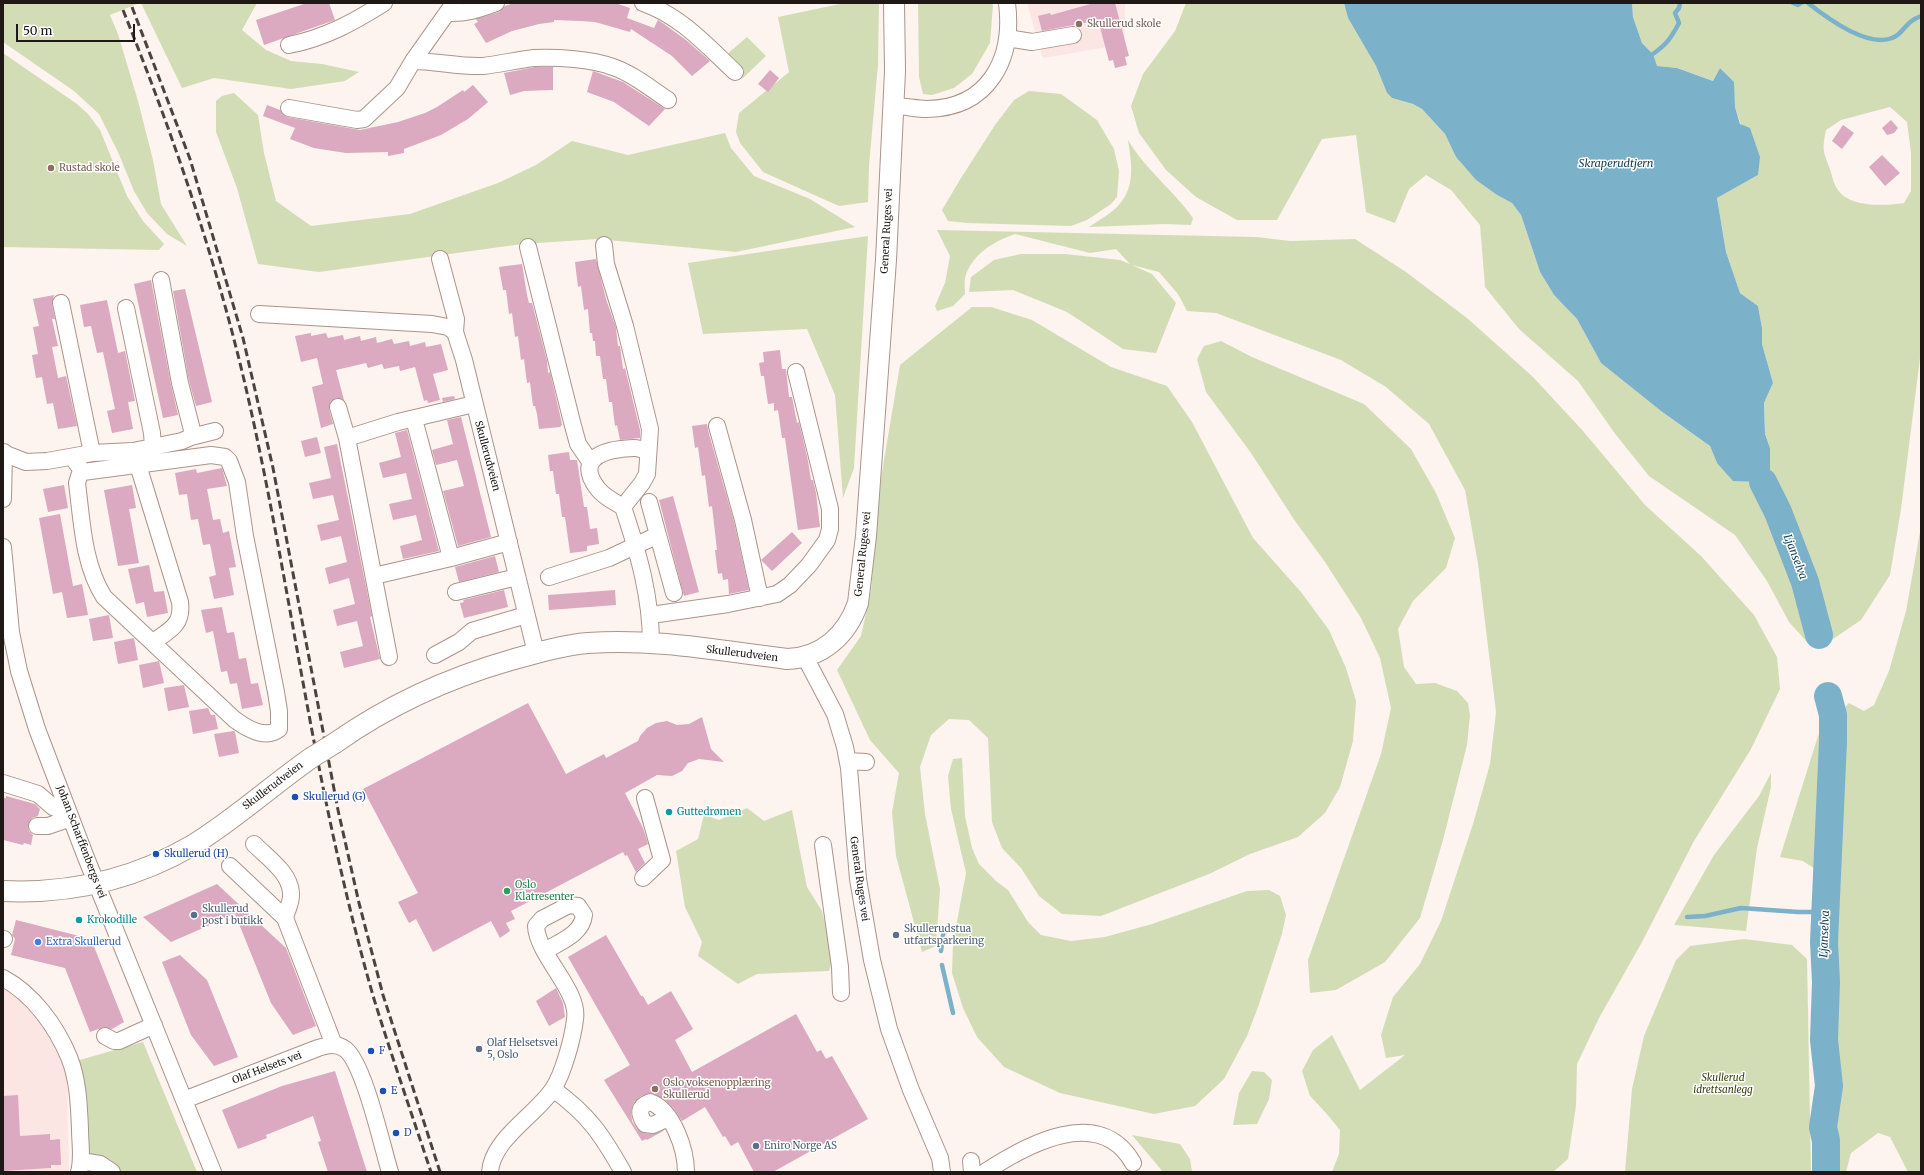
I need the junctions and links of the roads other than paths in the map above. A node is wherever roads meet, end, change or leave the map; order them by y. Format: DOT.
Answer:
graph roads {
  1 [pos="384,3"];
  2 [pos="496,3"];
  3 [pos="642,3"];
  4 [pos="894,3"];
  5 [pos="1007,3"];
  6 [pos="451,8"];
  7 [pos="1073,35"];
  8 [pos="1007,38"];
  9 [pos="289,45"];
  10 [pos="413,61"];
  11 [pos="735,72"];
  12 [pos="668,100"];
  13 [pos="894,106"];
  14 [pos="289,108"];
  15 [pos="604,245"];
  16 [pos="528,247"];
  17 [pos="440,259"];
  18 [pos="161,280"];
  19 [pos="61,304"];
  20 [pos="126,308"];
  21 [pos="259,314"];
  22 [pos="455,332"];
  23 [pos="796,372"];
  24 [pos="474,404"];
  25 [pos="338,407"];
  26 [pos="414,419"];
  27 [pos="717,426"];
  28 [pos="215,431"];
  29 [pos="191,436"];
  30 [pos="347,438"];
  31 [pos="153,447"];
  32 [pos="648,452"];
  33 [pos="3,453"];
  34 [pos="92,453"];
  35 [pos="591,463"];
  36 [pos="76,464"];
  37 [pos="138,465"];
  38 [pos="3,499"];
  39 [pos="649,502"];
  40 [pos="623,507"];
  41 [pos="658,535"];
  42 [pos="509,542"];
  43 [pos="636,545"];
  44 [pos="3,547"];
  45 [pos="451,558"];
  46 [pos="374,576"];
  47 [pos="549,576"];
  48 [pos="517,578"];
  49 [pos="456,592"];
  50 [pos="674,593"];
  51 [pos="760,598"];
  52 [pos="526,615"];
  53 [pos="650,615"];
  54 [pos="153,642"];
  55 [pos="651,644"];
  56 [pos="536,652"];
  57 [pos="435,655"];
  58 [pos="389,657"];
  59 [pos="805,657"];
  60 [pos="848,762"];
  61 [pos="866,762"];
  62 [pos="3,783"];
  63 [pos="645,798"];
  64 [pos="70,815"];
  65 [pos="38,826"];
  66 [pos="254,844"];
  67 [pos="823,845"];
  68 [pos="230,866"];
  69 [pos="643,878"];
  70 [pos="97,884"];
  71 [pos="3,891"];
  72 [pos="285,918"];
  73 [pos="545,951"];
  74 [pos="3,978"];
  75 [pos="841,993"];
  76 [pos="154,1025"];
  77 [pos="105,1036"];
  78 [pos="334,1045"];
  79 [pos="553,1089"];
  80 [pos="184,1100"];
  81 [pos="668,1118"];
  82 [pos="1133,1163"];
  83 [pos="80,1166"];
  84 [pos="112,1172"];
  85 [pos="213,1172"];
  86 [pos="390,1172"];
  87 [pos="490,1172"];
  88 [pos="623,1172"];
  89 [pos="686,1172"];
  90 [pos="942,1172"];
  91 [pos="985,1172"];
  1 -- 9 [label="street"];
  2 -- 6 [label="street"];
  3 -- 11 [label="street"];
  4 -- 13 [label="main road, General Ruges vei"];
  5 -- 8 [label="street"];
  6 -- 10 [label="street"];
  7 -- 8 [label="street"];
  8 -- 13 [label="street"];
  10 -- 12 [label="street"];
  10 -- 14 [label="street"];
  13 -- 59 [label="main road, General Ruges vei"];
  15 -- 32 [label="street"];
  16 -- 35 [label="street"];
  17 -- 22 [label="street, Skullerudveien"];
  18 -- 29 [label="street"];
  19 -- 34 [label="street"];
  20 -- 31 [label="street"];
  21 -- 22 [label="street"];
  22 -- 24 [label="street, Skullerudveien"];
  23 -- 51 [label="street"];
  24 -- 26 [label="street"];
  24 -- 42 [label="street, Skullerudveien"];
  25 -- 30 [label="street"];
  26 -- 30 [label="street"];
  26 -- 45 [label="street"];
  27 -- 51 [label="street"];
  28 -- 29 [label="street"];
  29 -- 31 [label="street"];
  30 -- 46 [label="street"];
  31 -- 34 [label="street"];
  32 -- 35 [label="street"];
  32 -- 40 [label="street"];
  33 -- 36 [label="street"];
  33 -- 38 [label="street"];
  34 -- 36 [label="street"];
  35 -- 40 [label="street"];
  36 -- 37 [label="street"];
  36 -- 54 [label="street"];
  37 -- 54 [label="street"];
  37 -- 54 [label="street"];
  39 -- 41 [label="street"];
  40 -- 43 [label="street"];
  41 -- 43 [label="street"];
  41 -- 50 [label="street"];
  42 -- 45 [label="street"];
  42 -- 48 [label="street, Skullerudveien"];
  43 -- 47 [label="street"];
  43 -- 53 [label="street"];
  44 -- 64 [label="street, Johan Scharffenbergs vei"];
  45 -- 46 [label="street"];
  46 -- 58 [label="street"];
  48 -- 49 [label="street"];
  48 -- 52 [label="street, Skullerudveien"];
  51 -- 53 [label="street"];
  52 -- 56 [label="street, Skullerudveien"];
  52 -- 57 [label="street"];
  53 -- 55 [label="street"];
  55 -- 56 [label="main road, Skullerudveien"];
  55 -- 59 [label="main road, Skullerudveien"];
  56 -- 70 [label="main road, Skullerudveien, bridge"];
  59 -- 60 [label="street, General Ruges vei"];
  60 -- 61 [label="street"];
  60 -- 90 [label="street, General Ruges vei"];
  62 -- 64 [label="street"];
  63 -- 69 [label="street"];
  64 -- 65 [label="street"];
  64 -- 70 [label="street, Johan Scharffenbergs vei"];
  66 -- 72 [label="street"];
  67 -- 75 [label="street"];
  68 -- 72 [label="street"];
  70 -- 71 [label="main road, Skullerudveien"];
  70 -- 76 [label="street, Johan Scharffenbergs vei"];
  72 -- 78 [label="street"];
  73 -- 79 [label="street"];
  74 -- 83 [label="street"];
  76 -- 77 [label="street"];
  76 -- 80 [label="street, Johan Scharffenbergs vei"];
  78 -- 80 [label="street, Olaf Helsets vei"];
  78 -- 86 [label="street"];
  79 -- 87 [label="street"];
  79 -- 88 [label="street"];
  80 -- 85 [label="street, Johan Scharffenbergs vei"];
  81 -- 89 [label="street"];
  82 -- 91 [label="street"];
  83 -- 84 [label="street"];
}
